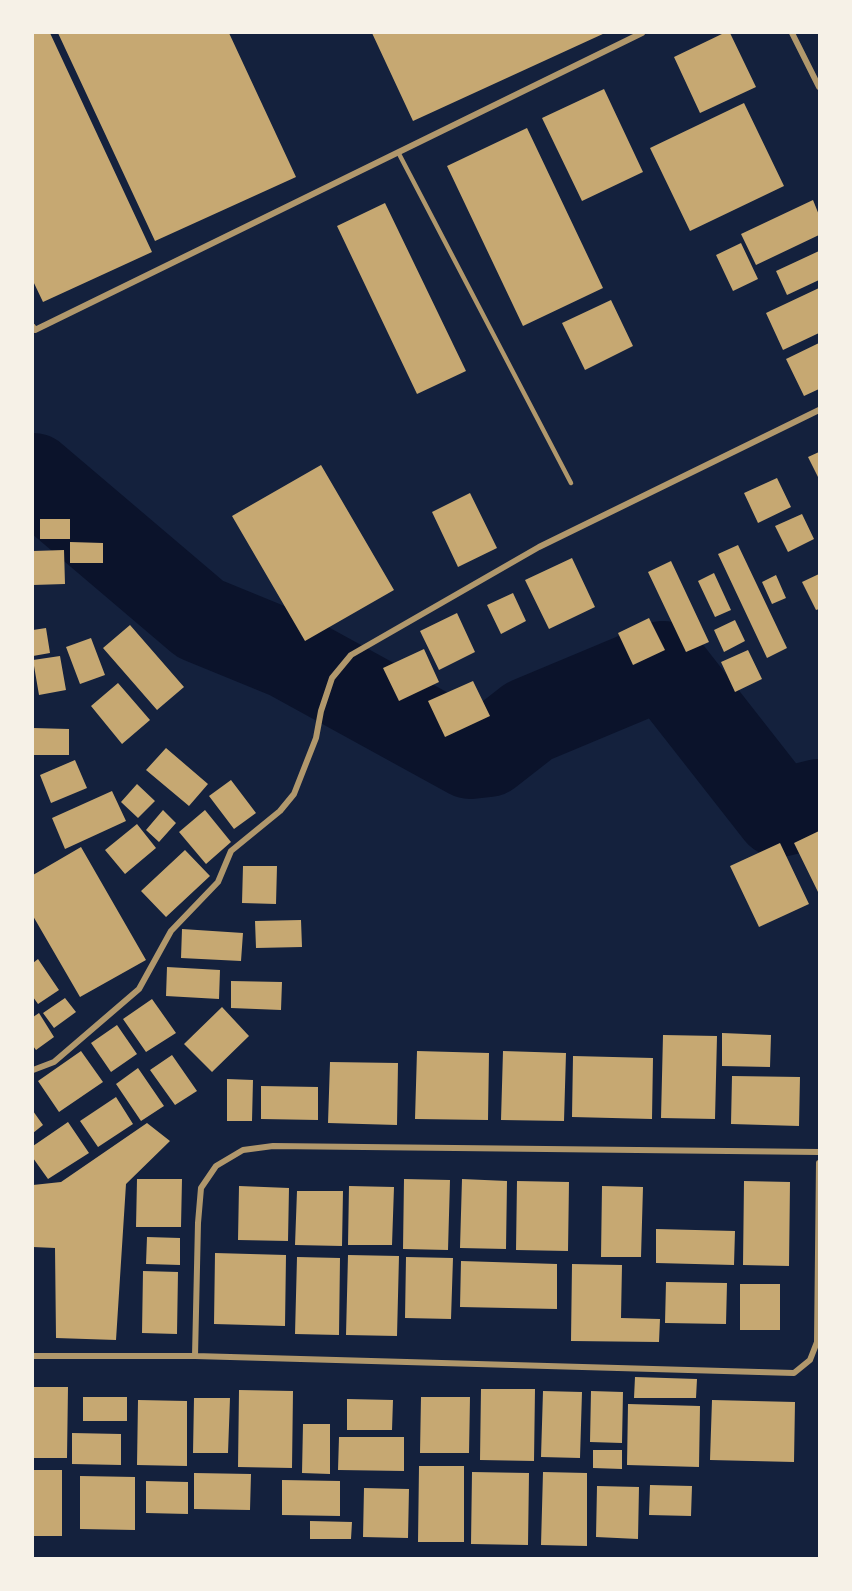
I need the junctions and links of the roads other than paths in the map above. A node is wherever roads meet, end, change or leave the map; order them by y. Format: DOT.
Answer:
graph roads {
  1 [pos="642,33"];
  2 [pos="792,33"];
  3 [pos="819,87"];
  4 [pos="398,152"];
  5 [pos="34,329"];
  6 [pos="819,410"];
  7 [pos="571,483"];
  8 [pos="33,1070"];
  9 [pos="819,1152"];
  10 [pos="819,1163"];
  11 [pos="33,1356"];
  12 [pos="195,1356"];
  1 -- 4 [label="street"];
  2 -- 3 [label="street"];
  4 -- 5 [label="street"];
  4 -- 7 [label="lane"];
  6 -- 8 [label="street"];
  9 -- 12 [label="street"];
  10 -- 12 [label="street"];
  11 -- 12 [label="street"];
}
